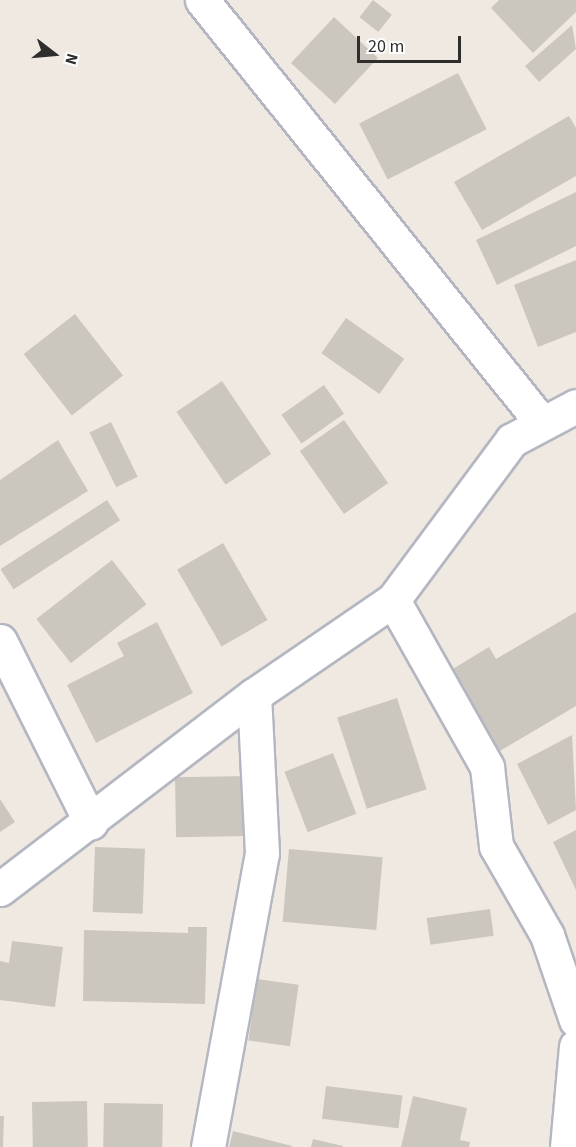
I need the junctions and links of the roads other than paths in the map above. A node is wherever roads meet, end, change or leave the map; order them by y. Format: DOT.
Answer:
graph roads {
  1 [pos="202,0"];
  2 [pos="576,406"];
  3 [pos="541,422"];
  4 [pos="393,600"];
  5 [pos="0,641"];
  6 [pos="254,695"];
  7 [pos="91,823"];
  8 [pos="0,889"];
  9 [pos="576,1020"];
  10 [pos="576,1047"];
  11 [pos="208,1147"];
  12 [pos="567,1147"];
  1 -- 3 [label="street"];
  2 -- 3 [label="street"];
  3 -- 4 [label="street"];
  4 -- 6 [label="street"];
  4 -- 9 [label="street"];
  5 -- 7 [label="street"];
  6 -- 7 [label="street"];
  6 -- 11 [label="street"];
  7 -- 8 [label="street"];
  10 -- 12 [label="street"];
}
